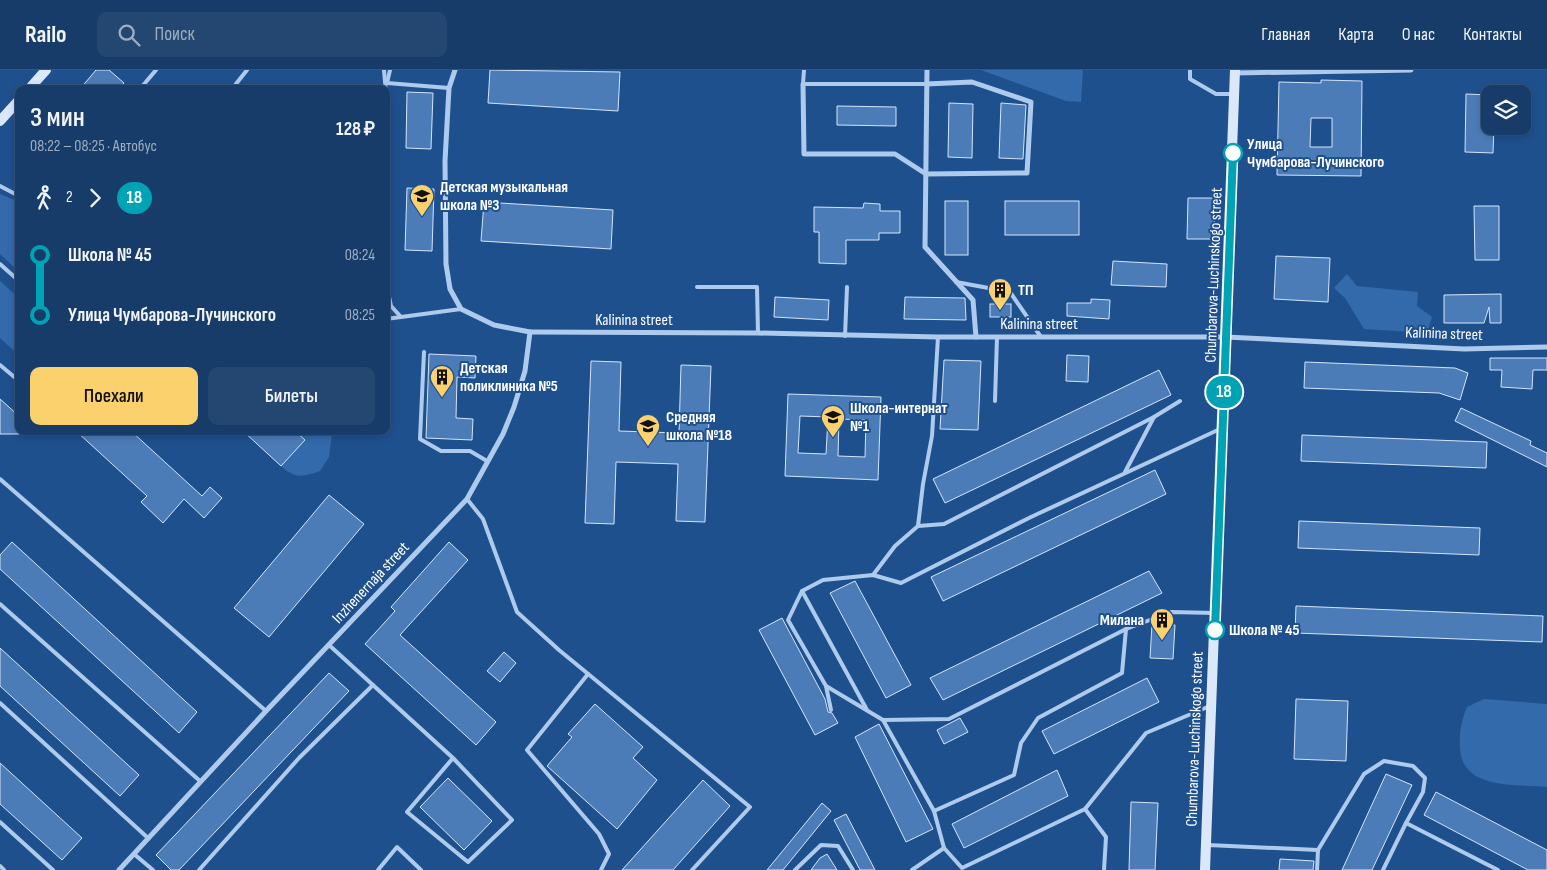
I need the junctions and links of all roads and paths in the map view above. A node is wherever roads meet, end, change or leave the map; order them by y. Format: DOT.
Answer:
graph roads {
  1 [pos="46,70"];
  2 [pos="156,70"];
  3 [pos="247,70"];
  4 [pos="384,70"];
  5 [pos="390,70"];
  6 [pos="455,70"];
  7 [pos="804,70"];
  8 [pos="927,70"];
  9 [pos="1190,70"];
  10 [pos="1410,70"];
  11 [pos="1271,71"];
  12 [pos="1235,72"];
  13 [pos="387,83"];
  14 [pos="803,84"];
  15 [pos="926,84"];
  16 [pos="33,85"];
  17 [pos="143,85"];
  18 [pos="235,85"];
  19 [pos="448,88"];
  20 [pos="1235,94"];
  21 [pos="15,104"];
  22 [pos="0,121"];
  23 [pos="926,174"];
  24 [pos="0,186"];
  25 [pos="15,194"];
  26 [pos="0,264"];
  27 [pos="15,277"];
  28 [pos="956,282"];
  29 [pos="697,287"];
  30 [pos="847,287"];
  31 [pos="390,301"];
  32 [pos="461,309"];
  33 [pos="401,317"];
  34 [pos="390,318"];
  35 [pos="530,332"];
  36 [pos="758,333"];
  37 [pos="845,336"];
  38 [pos="938,337"];
  39 [pos="976,337"];
  40 [pos="997,337"];
  41 [pos="1041,337"];
  42 [pos="1226,337"];
  43 [pos="1547,347"];
  44 [pos="424,352"];
  45 [pos="0,365"];
  46 [pos="15,378"];
  47 [pos="995,401"];
  48 [pos="1180,401"];
  49 [pos="1154,417"];
  50 [pos="1222,429"];
  51 [pos="487,461"];
  52 [pos="1125,472"];
  53 [pos="0,479"];
  54 [pos="467,500"];
  55 [pos="918,526"];
  56 [pos="873,575"];
  57 [pos="802,591"];
  58 [pos="0,604"];
  59 [pos="1215,613"];
  60 [pos="1126,629"];
  61 [pos="330,645"];
  62 [pos="588,674"];
  63 [pos="373,685"];
  64 [pos="826,686"];
  65 [pos="0,703"];
  66 [pos="1212,705"];
  67 [pos="266,710"];
  68 [pos="831,710"];
  69 [pos="868,711"];
  70 [pos="883,720"];
  71 [pos="453,758"];
  72 [pos="200,782"];
  73 [pos="1085,809"];
  74 [pos="934,811"];
  75 [pos="0,822"];
  76 [pos="1406,823"];
  77 [pos="148,838"];
  78 [pos="1206,845"];
  79 [pos="944,848"];
  80 [pos="1318,850"];
  81 [pos="134,854"];
  82 [pos="0,866"];
  83 [pos="4,870"];
  84 [pos="53,870"];
  85 [pos="119,870"];
  86 [pos="153,870"];
  87 [pos="199,870"];
  88 [pos="378,870"];
  89 [pos="421,870"];
  90 [pos="601,870"];
  91 [pos="692,870"];
  92 [pos="795,870"];
  93 [pos="853,870"];
  94 [pos="912,870"];
  95 [pos="1104,870"];
  96 [pos="1205,870"];
  97 [pos="1317,870"];
  98 [pos="1383,870"];
  99 [pos="1498,870"];
  1 -- 16 [label="street"];
  2 -- 17 [label="lane"];
  3 -- 18 [label="lane"];
  4 -- 13 [label="lane"];
  5 -- 13 [label="lane"];
  6 -- 19 [label="street"];
  7 -- 14 [label="lane"];
  8 -- 15 [label="street"];
  9 -- 20 [label="lane"];
  10 -- 11 [label="street"];
  11 -- 12 [label="street"];
  12 -- 20 [label="street, Chumbarova-Luchinskogo street"];
  13 -- 19 [label="lane"];
  14 -- 15 [label="lane"];
  14 -- 23 [label="street"];
  15 -- 23 [label="street"];
  15 -- 23 [label="street"];
  19 -- 32 [label="street"];
  20 -- 42 [label="street, Chumbarova-Luchinskogo street"];
  21 -- 22 [label="street"];
  23 -- 28 [label="street"];
  24 -- 25 [label="lane"];
  26 -- 27 [label="lane"];
  28 -- 39 [label="street"];
  28 -- 41 [label="lane"];
  29 -- 36 [label="lane"];
  30 -- 37 [label="lane"];
  31 -- 33 [label="lane"];
  32 -- 33 [label="lane"];
  32 -- 35 [label="street"];
  33 -- 34 [label="lane"];
  35 -- 36 [label="street, Kalinina street"];
  35 -- 51 [label="street, Inzhenernaja street"];
  36 -- 37 [label="street, Kalinina street"];
  37 -- 38 [label="street, Kalinina street"];
  38 -- 39 [label="street, Kalinina street"];
  38 -- 55 [label="lane"];
  39 -- 40 [label="street, Kalinina street"];
  40 -- 41 [label="street, Kalinina street"];
  40 -- 47 [label="lane"];
  41 -- 42 [label="street, Kalinina street"];
  42 -- 43 [label="street, Kalinina street"];
  42 -- 50 [label="street, Chumbarova-Luchinskogo street"];
  44 -- 51 [label="lane"];
  45 -- 46 [label="lane"];
  48 -- 49 [label="lane"];
  49 -- 52 [label="lane"];
  49 -- 55 [label="lane"];
  50 -- 52 [label="lane"];
  50 -- 59 [label="street, Chumbarova-Luchinskogo street"];
  51 -- 54 [label="street, Inzhenernaja street"];
  52 -- 56 [label="lane"];
  53 -- 67 [label="lane"];
  54 -- 61 [label="street, Inzhenernaja street"];
  54 -- 62 [label="lane"];
  55 -- 56 [label="lane"];
  56 -- 57 [label="lane"];
  57 -- 64 [label="lane"];
  57 -- 69 [label="lane"];
  58 -- 72 [label="lane"];
  59 -- 60 [label="lane"];
  59 -- 66 [label="street, Chumbarova-Luchinskogo street"];
  60 -- 70 [label="lane"];
  60 -- 74 [label="lane"];
  61 -- 63 [label="lane"];
  61 -- 67 [label="street, Inzhenernaja street"];
  62 -- 90 [label="lane"];
  62 -- 91 [label="lane"];
  63 -- 71 [label="lane"];
  63 -- 87 [label="lane"];
  64 -- 68 [label="lane"];
  64 -- 69 [label="lane"];
  65 -- 77 [label="lane"];
  66 -- 73 [label="lane"];
  66 -- 78 [label="street, Chumbarova-Luchinskogo street"];
  67 -- 72 [label="street, Inzhenernaja street"];
  69 -- 70 [label="lane"];
  70 -- 74 [label="lane"];
  71 -- 71 [label="lane"];
  72 -- 77 [label="street, Inzhenernaja street"];
  73 -- 79 [label="lane"];
  73 -- 95 [label="lane"];
  74 -- 79 [label="lane"];
  75 -- 84 [label="lane"];
  76 -- 80 [label="lane"];
  76 -- 98 [label="lane"];
  76 -- 99 [label="lane"];
  77 -- 81 [label="street, Inzhenernaja street"];
  78 -- 80 [label="lane"];
  78 -- 96 [label="street, Chumbarova-Luchinskogo street"];
  79 -- 94 [label="lane"];
  80 -- 97 [label="lane"];
  81 -- 85 [label="street, Inzhenernaja street"];
  81 -- 86 [label="lane"];
  82 -- 83 [label="lane"];
  88 -- 89 [label="lane"];
  92 -- 93 [label="lane"];
}
